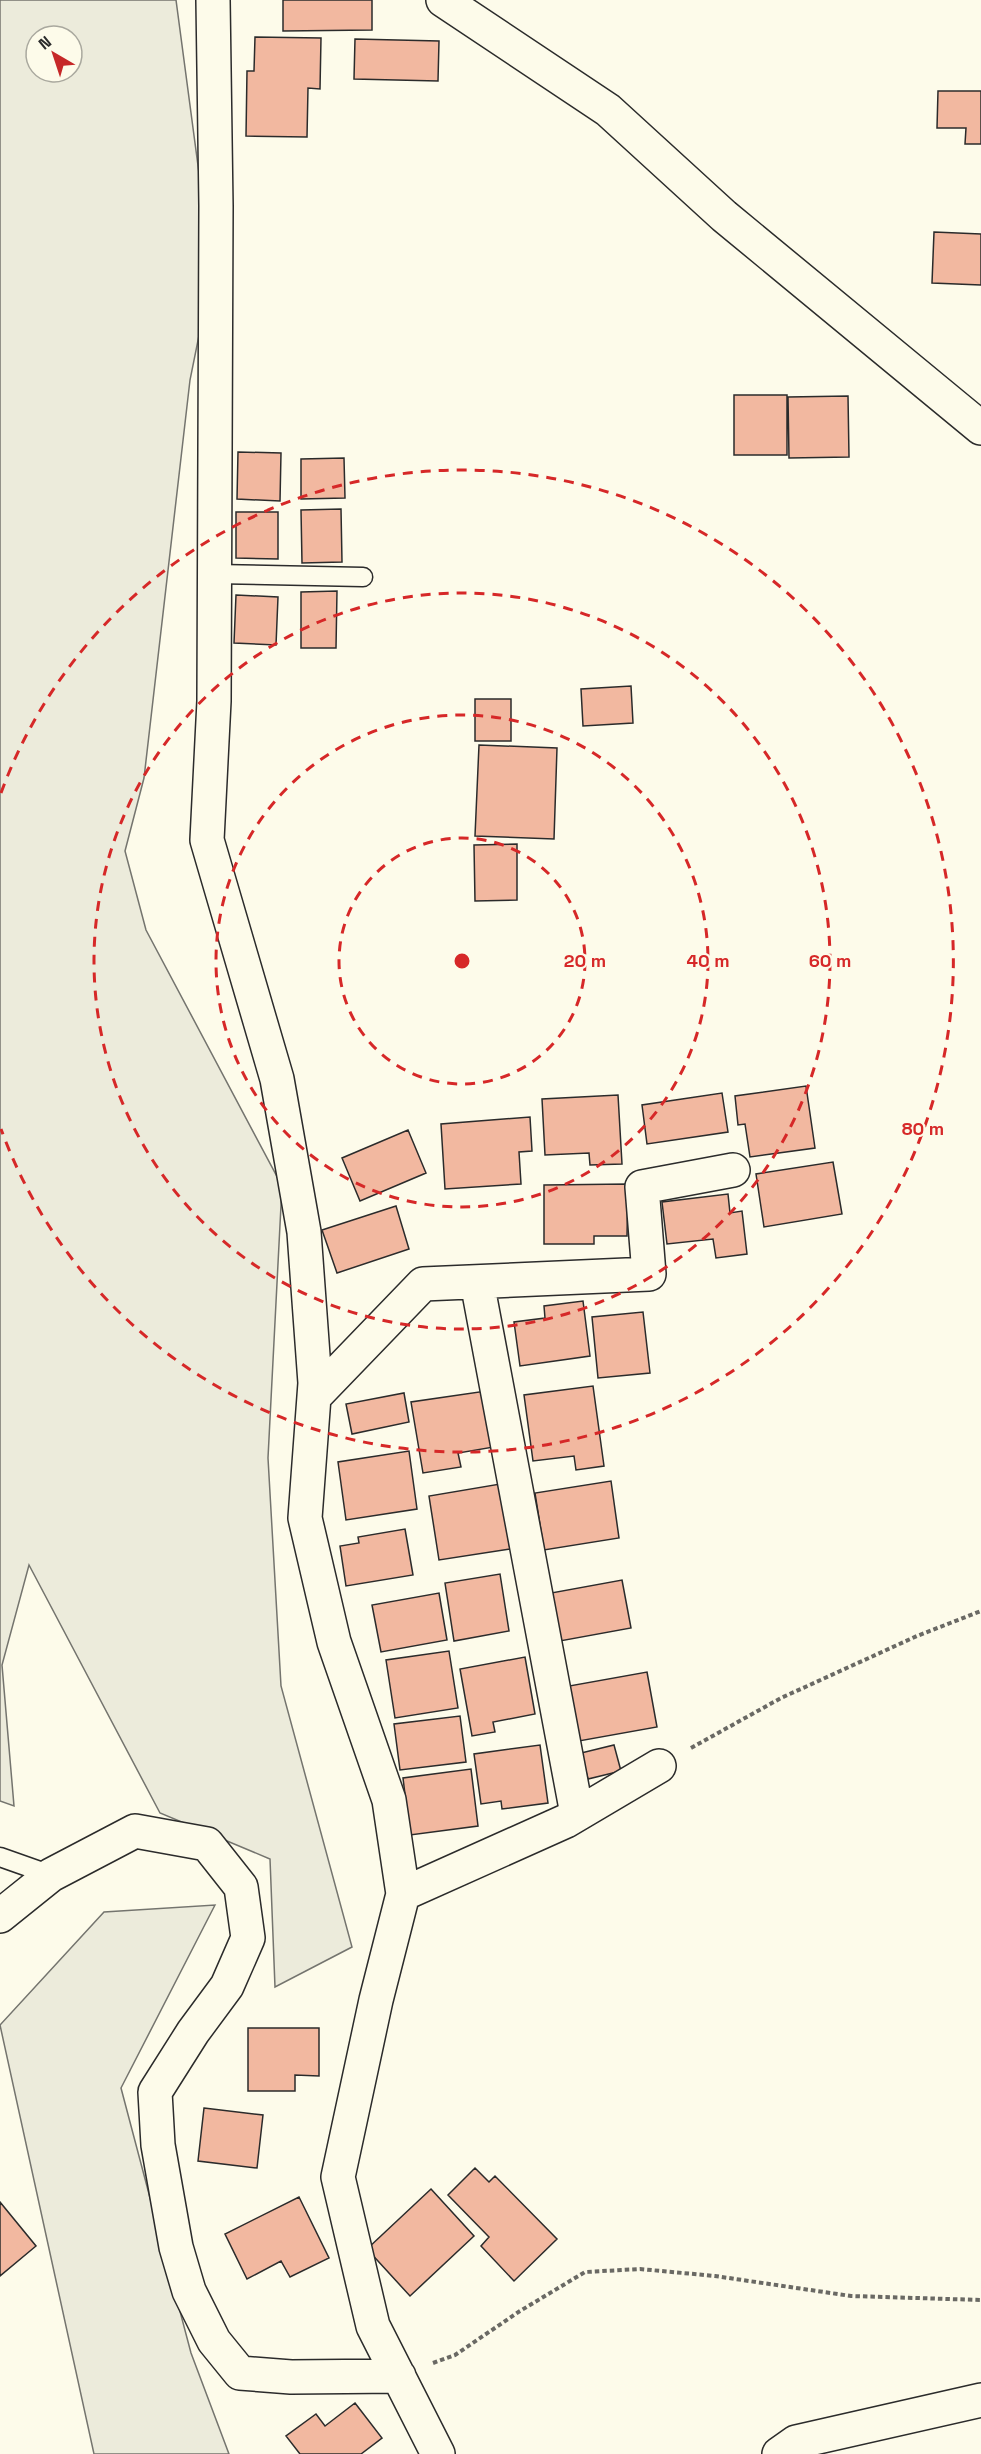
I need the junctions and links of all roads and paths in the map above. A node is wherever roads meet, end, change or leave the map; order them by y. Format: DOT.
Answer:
graph roads {
  1 [pos="213,0"];
  2 [pos="443,0"];
  3 [pos="981,428"];
  4 [pos="214,574"];
  5 [pos="363,577"];
  6 [pos="733,1170"];
  7 [pos="477,1282"];
  8 [pos="314,1397"];
  9 [pos="981,1611"];
  10 [pos="659,1766"];
  11 [pos="577,1814"];
  12 [pos="0,1857"];
  13 [pos="51,1875"];
  14 [pos="403,1894"];
  15 [pos="0,1916"];
  16 [pos="981,2300"];
  17 [pos="399,2376"];
  18 [pos="981,2400"];
  19 [pos="438,2454"];
  20 [pos="779,2454"];
  1 -- 4 [label="street"];
  2 -- 3 [label="street"];
  4 -- 5 [label="lane"];
  4 -- 8 [label="street"];
  6 -- 7 [label="street"];
  7 -- 8 [label="street"];
  7 -- 11 [label="street"];
  8 -- 14 [label="street"];
  9 -- 10 [label="path"];
  10 -- 11 [label="street"];
  11 -- 14 [label="street"];
  12 -- 13 [label="lane"];
  13 -- 15 [label="street"];
  13 -- 17 [label="street"];
  14 -- 17 [label="street"];
  16 -- 17 [label="path"];
  17 -- 19 [label="street"];
  18 -- 20 [label="street"];
}
